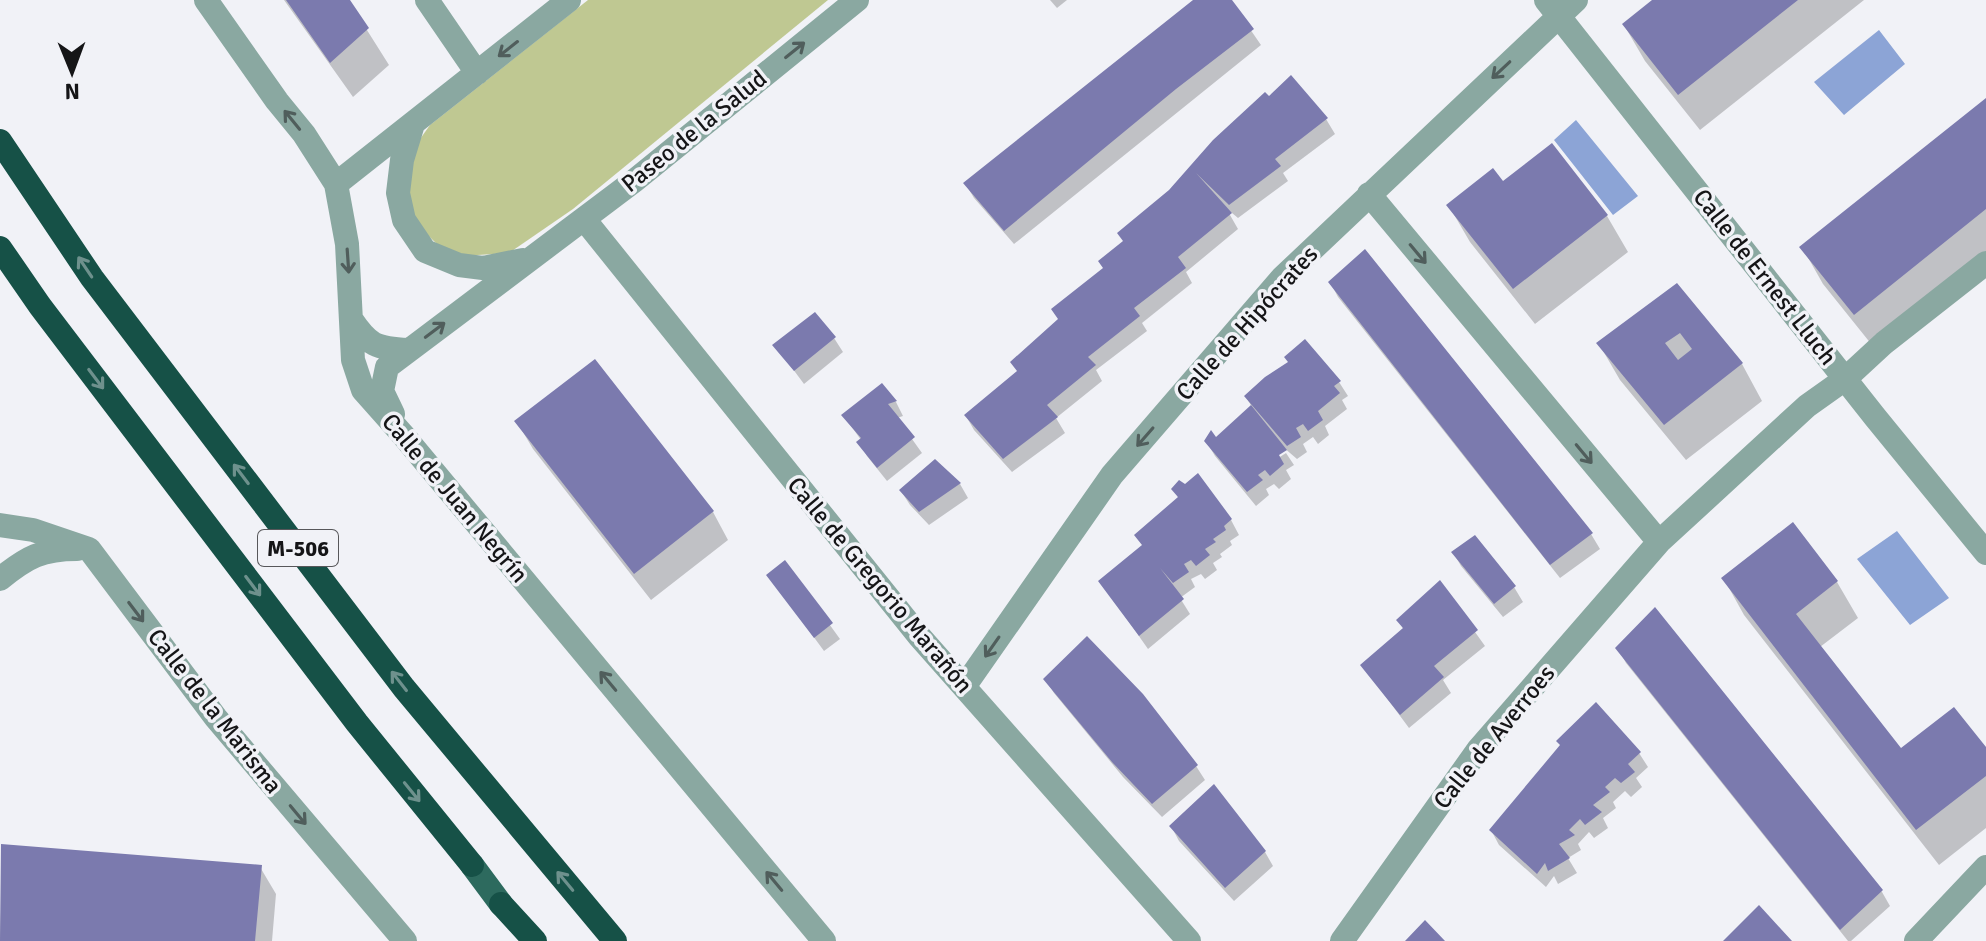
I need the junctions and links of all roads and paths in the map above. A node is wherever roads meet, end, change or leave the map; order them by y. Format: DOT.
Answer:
graph roads {
  1 [pos="206,0"];
  2 [pos="427,0"];
  3 [pos="569,0"];
  4 [pos="857,0"];
  5 [pos="1560,5"];
  6 [pos="477,73"];
  7 [pos="413,124"];
  8 [pos="0,141"];
  9 [pos="336,184"];
  10 [pos="1369,194"];
  11 [pos="584,219"];
  12 [pos="0,248"];
  13 [pos="529,259"];
  14 [pos="1986,263"];
  15 [pos="351,319"];
  16 [pos="408,350"];
  17 [pos="1845,379"];
  18 [pos="403,435"];
  19 [pos="0,525"];
  20 [pos="1659,542"];
  21 [pos="89,549"];
  22 [pos="1986,553"];
  23 [pos="0,579"];
  24 [pos="964,687"];
  25 [pos="472,865"];
  26 [pos="1986,867"];
  27 [pos="501,904"];
  28 [pos="405,941"];
  29 [pos="521,941"];
  30 [pos="535,941"];
  31 [pos="615,941"];
  32 [pos="824,941"];
  33 [pos="1189,941"];
  34 [pos="1342,941"];
  35 [pos="1916,941"];
  9 -- 1 [label="street, Calle de Juan Negrín, one-way"];
  2 -- 6 [label="street"];
  3 -- 6 [label="street, one-way"];
  11 -- 4 [label="street, Paseo de la Salud, one-way"];
  5 -- 10 [label="street, Calle de Hipócrates, one-way"];
  5 -- 17 [label="street, Calle de Ernest Lluch"];
  6 -- 7 [label="street"];
  7 -- 9 [label="street"];
  7 -- 13 [label="street, Paseo de la Salud"];
  31 -- 8 [label="highway, M-506, one-way"];
  9 -- 15 [label="street, Calle de Juan Negrín, one-way"];
  10 -- 20 [label="street, one-way"];
  10 -- 24 [label="street, Calle de Hipócrates, one-way"];
  11 -- 13 [label="street, Paseo de la Salud"];
  11 -- 24 [label="street, Calle de Gregorio Marañón"];
  12 -- 25 [label="highway, M-506, one-way"];
  16 -- 13 [label="street, Paseo de la Salud, one-way"];
  14 -- 17 [label="street, Calle de Averroes"];
  15 -- 16 [label="street"];
  15 -- 18 [label="street, Calle de Juan Negrín"];
  16 -- 18 [label="street, Paseo de la Salud"];
  17 -- 20 [label="street, Calle de Averroes"];
  17 -- 22 [label="street, Calle de Ernest Lluch"];
  32 -- 18 [label="street, Calle de Juan Negrín, one-way"];
  19 -- 21 [label="street"];
  20 -- 34 [label="street, Calle de Averroes"];
  21 -- 23 [label="street"];
  21 -- 28 [label="street, Calle de la Marisma, one-way"];
  24 -- 33 [label="street, Calle de Gregorio Marañón"];
  25 -- 27 [label="main road, M-506"];
  26 -- 35 [label="street"];
  27 -- 29 [label="highway"];
  27 -- 30 [label="highway, M-506"];
}
